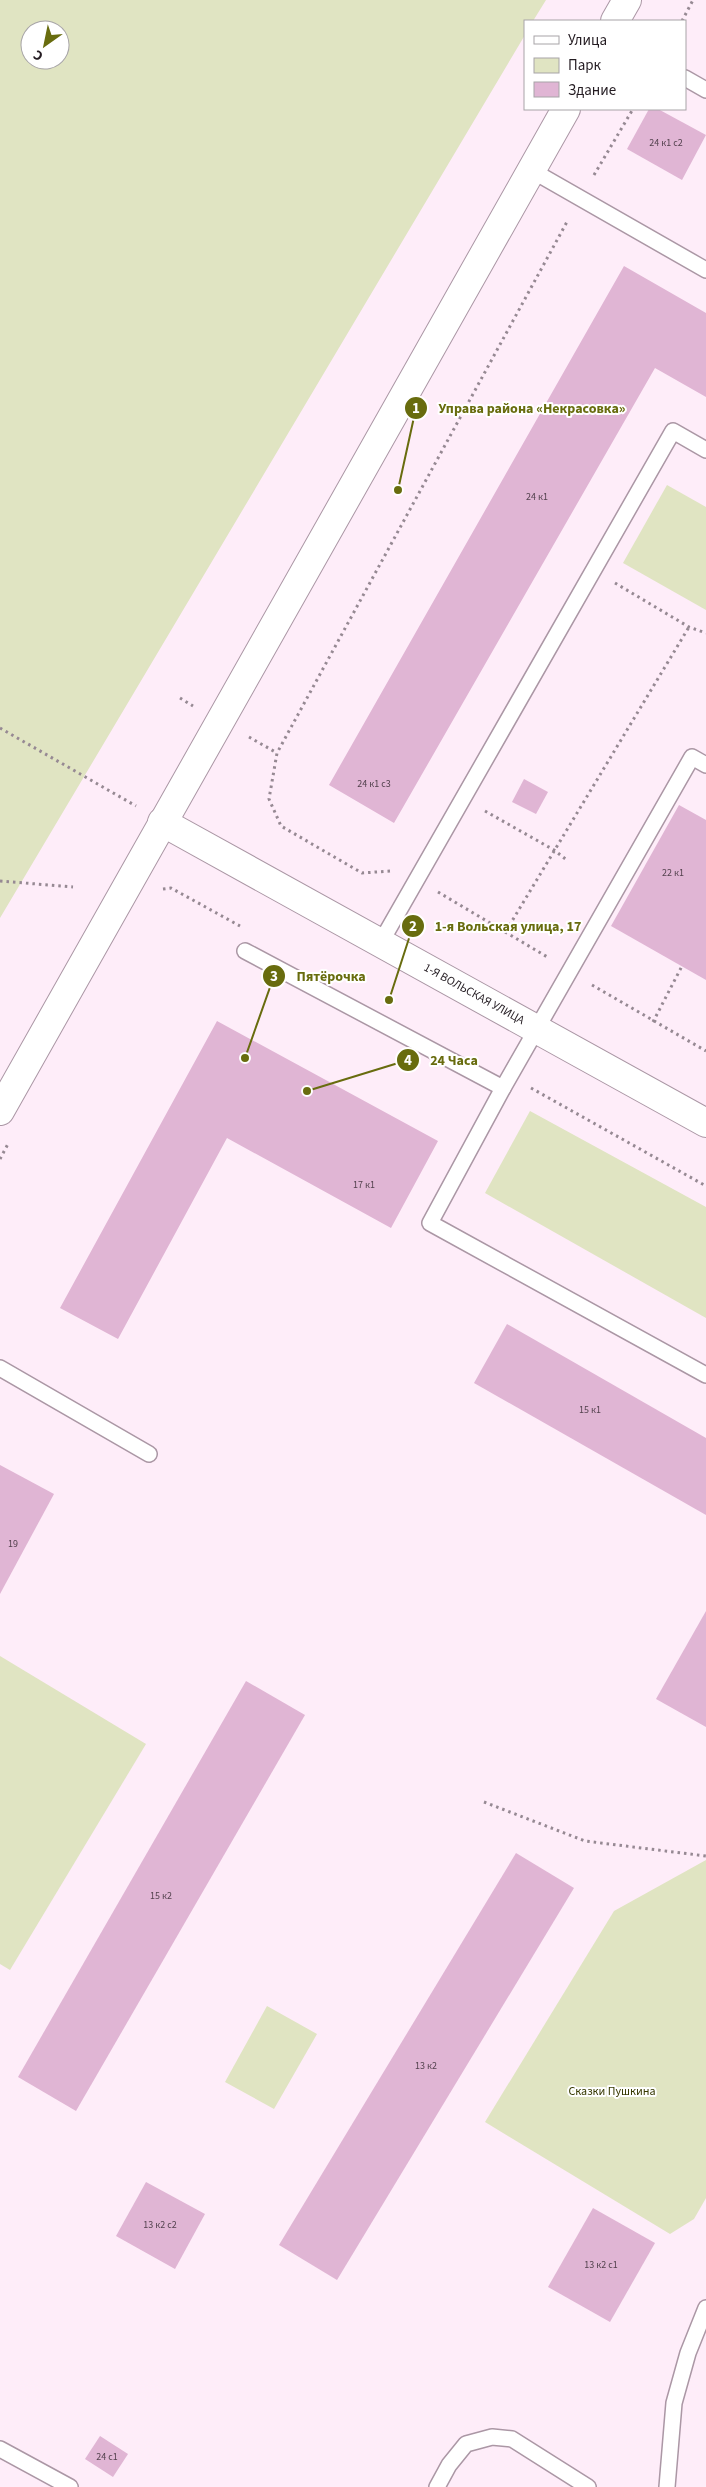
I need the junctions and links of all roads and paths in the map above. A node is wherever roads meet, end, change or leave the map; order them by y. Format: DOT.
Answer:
graph roads {
  1 [pos="627,0"];
  2 [pos="693,0"];
  3 [pos="617,20"];
  4 [pos="683,20"];
  5 [pos="686,79"];
  6 [pos="706,90"];
  7 [pos="565,110"];
  8 [pos="632,110"];
  9 [pos="531,170"];
  10 [pos="580,198"];
  11 [pos="706,270"];
  12 [pos="706,450"];
  13 [pos="593,570"];
  14 [pos="689,627"];
  15 [pos="706,633"];
  16 [pos="0,728"];
  17 [pos="706,765"];
  18 [pos="463,799"];
  19 [pos="162,822"];
  20 [pos="554,850"];
  21 [pos="568,861"];
  22 [pos="417,879"];
  23 [pos="0,881"];
  24 [pos="73,887"];
  25 [pos="506,932"];
  26 [pos="381,942"];
  27 [pos="245,951"];
  28 [pos="682,966"];
  29 [pos="569,971"];
  30 [pos="653,1022"];
  31 [pos="536,1028"];
  32 [pos="706,1051"];
  33 [pos="502,1088"];
  34 [pos="0,1110"];
  35 [pos="706,1123"];
  36 [pos="0,1368"];
  37 [pos="706,1375"];
  38 [pos="148,1454"];
  39 [pos="484,1802"];
  40 [pos="706,1856"];
  41 [pos="706,2308"];
  42 [pos="0,2449"];
  43 [pos="70,2487"];
  44 [pos="437,2487"];
  45 [pos="588,2487"];
  46 [pos="667,2487"];
  1 -- 3 [label="street"];
  2 -- 4 [label="path"];
  5 -- 6 [label="lane"];
  7 -- 9 [label="street"];
  8 -- 10 [label="path"];
  9 -- 10 [label="lane"];
  9 -- 19 [label="street"];
  10 -- 11 [label="lane"];
  10 -- 22 [label="path"];
  12 -- 13 [label="lane"];
  13 -- 14 [label="path"];
  13 -- 18 [label="lane"];
  14 -- 15 [label="path"];
  14 -- 20 [label="path"];
  16 -- 19 [label="path"];
  17 -- 29 [label="lane"];
  18 -- 20 [label="path"];
  18 -- 22 [label="lane"];
  19 -- 26 [label="street, 1-Я ВОЛЬСКАЯ УЛИЦА"];
  19 -- 34 [label="street"];
  20 -- 21 [label="path"];
  20 -- 25 [label="path"];
  22 -- 25 [label="path"];
  22 -- 26 [label="lane"];
  23 -- 24 [label="path"];
  25 -- 29 [label="path"];
  26 -- 31 [label="street, 1-Я ВОЛЬСКАЯ УЛИЦА"];
  27 -- 33 [label="lane"];
  28 -- 30 [label="path"];
  29 -- 30 [label="path"];
  29 -- 31 [label="lane"];
  30 -- 32 [label="path"];
  31 -- 33 [label="lane"];
  31 -- 35 [label="street, 1-Я ВОЛЬСКАЯ УЛИЦА"];
  33 -- 37 [label="lane"];
  36 -- 38 [label="lane"];
  39 -- 40 [label="path"];
  41 -- 46 [label="lane"];
  42 -- 43 [label="lane"];
  44 -- 45 [label="lane"];
}
